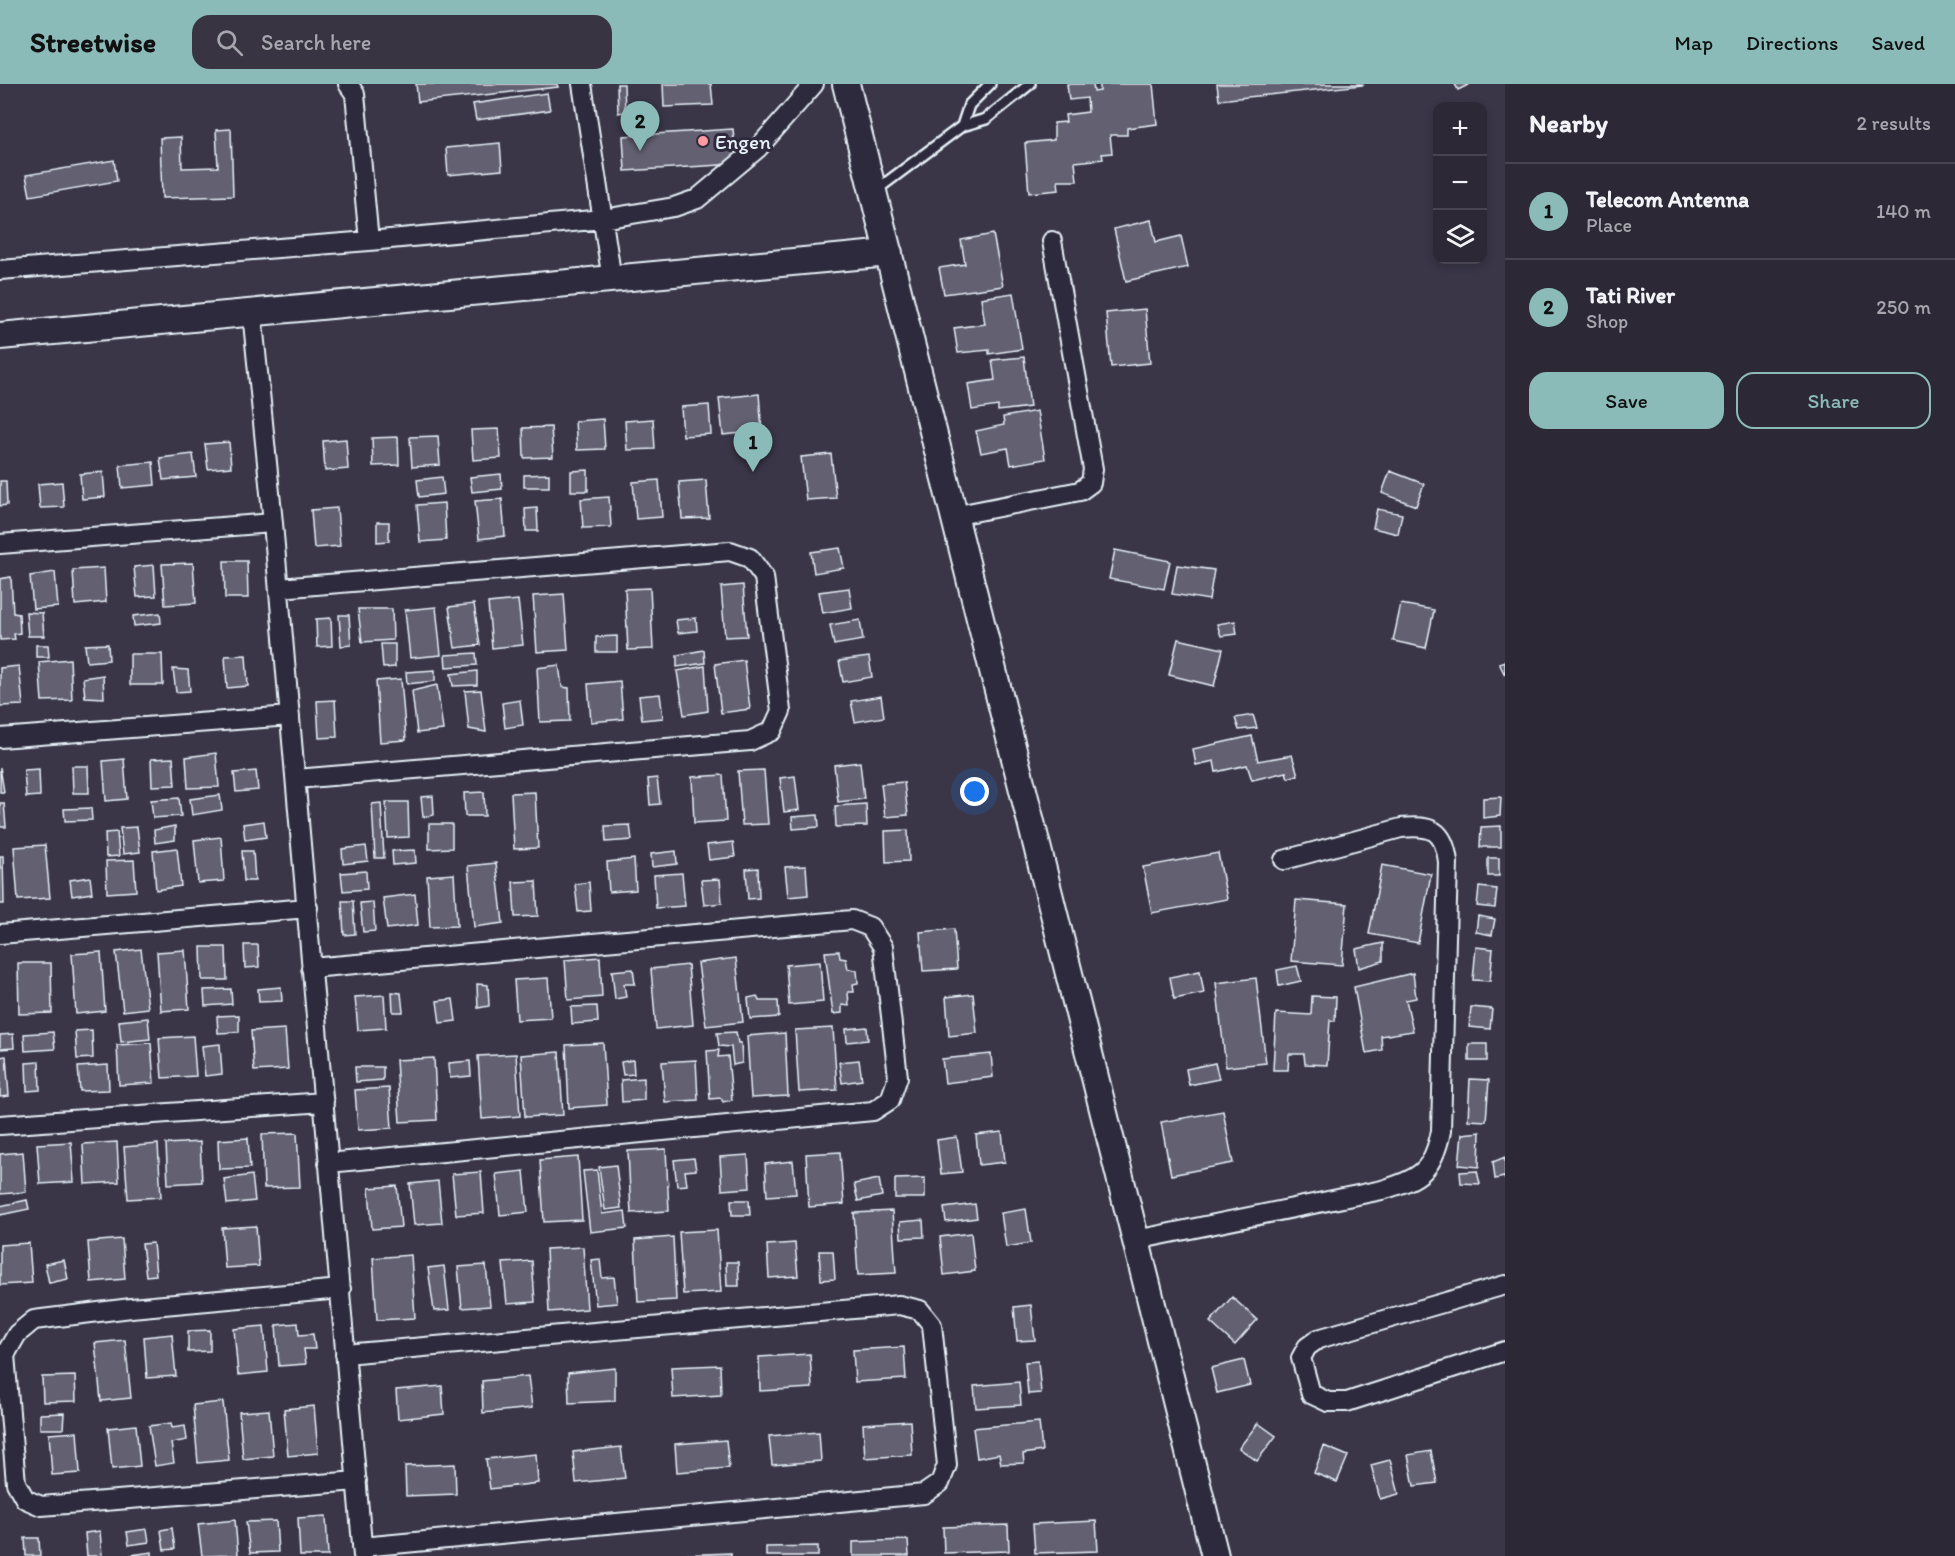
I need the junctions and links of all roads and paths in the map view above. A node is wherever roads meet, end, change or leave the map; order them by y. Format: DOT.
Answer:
graph roads {
  1 [pos="348,84"];
  2 [pos="582,84"];
  3 [pos="814,84"];
  4 [pos="846,84"];
  5 [pos="990,84"];
  6 [pos="1030,84"];
  7 [pos="962,126"];
  8 [pos="874,191"];
  9 [pos="603,219"];
  10 [pos="369,241"];
  11 [pos="1052,241"];
  12 [pos="890,253"];
  13 [pos="0,270"];
  14 [pos="612,280"];
  15 [pos="252,312"];
  16 [pos="0,336"];
  17 [pos="954,516"];
  18 [pos="273,523"];
  19 [pos="0,544"];
  20 [pos="279,588"];
  21 [pos="290,716"];
  22 [pos="0,738"];
  23 [pos="296,779"];
  24 [pos="1284,860"];
  25 [pos="308,908"];
  26 [pos="0,934"];
  27 [pos="311,968"];
  28 [pos="324,1102"];
  29 [pos="0,1125"];
  30 [pos="328,1163"];
  31 [pos="1136,1240"];
  32 [pos="1505,1286"];
  33 [pos="341,1289"];
  34 [pos="1505,1351"];
  35 [pos="345,1354"];
  36 [pos="357,1481"];
  37 [pos="362,1552"];
  38 [pos="1215,1556"];
  1 -- 10 [label="street"];
  2 -- 9 [label="street"];
  3 -- 9 [label="street"];
  4 -- 8 [label="street"];
  5 -- 7 [label="lane"];
  6 -- 7 [label="lane"];
  7 -- 8 [label="lane"];
  8 -- 12 [label="street"];
  9 -- 10 [label="street"];
  9 -- 14 [label="street"];
  10 -- 13 [label="street"];
  11 -- 17 [label="street"];
  12 -- 14 [label="street"];
  12 -- 17 [label="street"];
  14 -- 15 [label="street"];
  15 -- 16 [label="street"];
  15 -- 18 [label="street"];
  17 -- 31 [label="street"];
  18 -- 19 [label="street"];
  18 -- 20 [label="street"];
  20 -- 21 [label="street"];
  20 -- 23 [label="street"];
  21 -- 22 [label="street"];
  21 -- 23 [label="street"];
  23 -- 25 [label="street"];
  24 -- 31 [label="street"];
  25 -- 26 [label="street"];
  25 -- 27 [label="street"];
  27 -- 28 [label="street"];
  27 -- 30 [label="street"];
  28 -- 29 [label="street"];
  28 -- 30 [label="street"];
  30 -- 33 [label="street"];
  31 -- 38 [label="street"];
  32 -- 34 [label="street"];
  33 -- 35 [label="street"];
  33 -- 36 [label="street"];
  35 -- 36 [label="street"];
  35 -- 37 [label="street"];
  36 -- 37 [label="street"];
}
